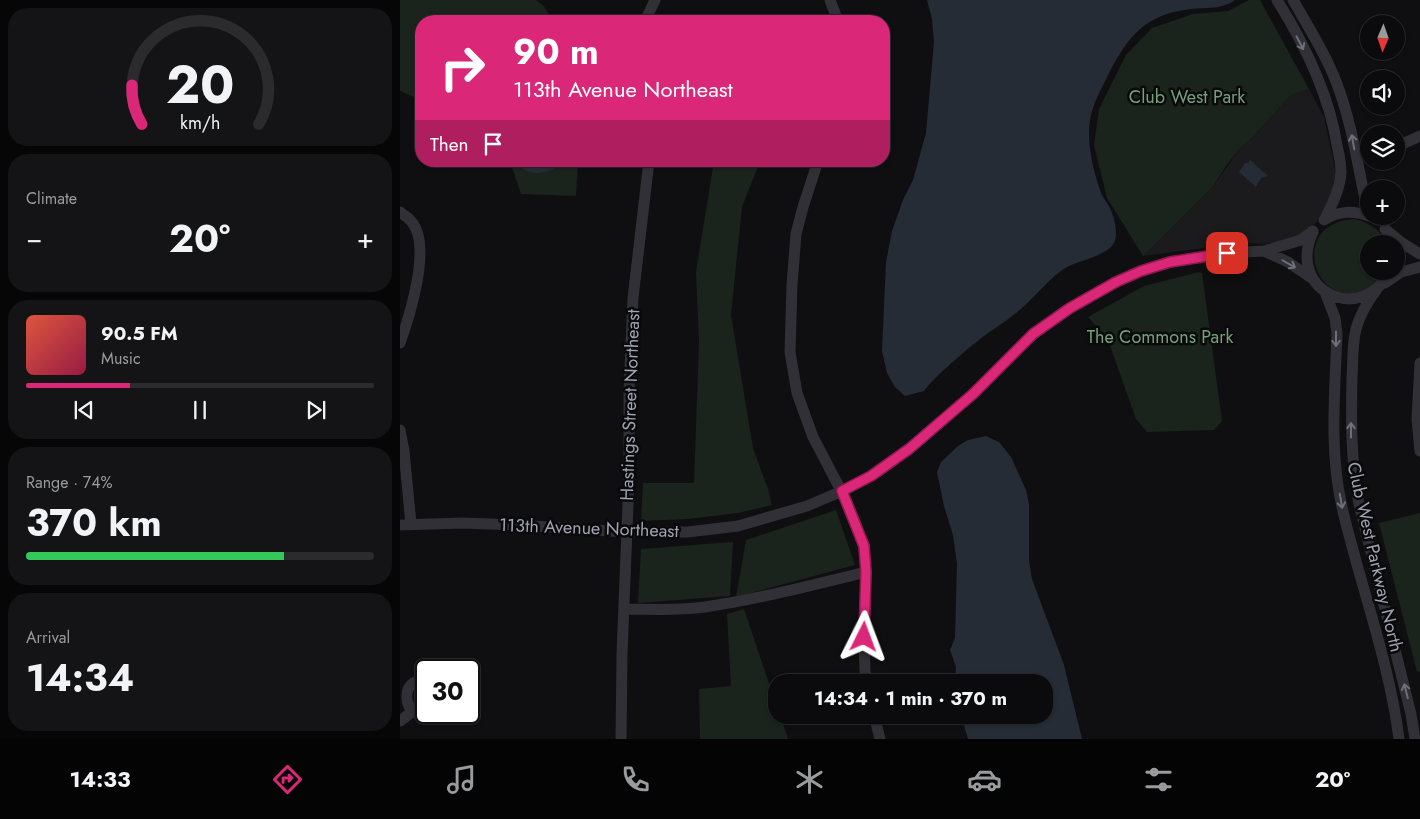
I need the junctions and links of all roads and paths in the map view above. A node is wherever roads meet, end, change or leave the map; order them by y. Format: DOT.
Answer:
graph roads {
  1 [pos="655,0"];
  2 [pos="830,0"];
  3 [pos="1277,0"];
  4 [pos="1293,0"];
  5 [pos="648,15"];
  6 [pos="836,15"];
  7 [pos="1420,136"];
  8 [pos="1405,142"];
  9 [pos="648,167"];
  10 [pos="816,167"];
  11 [pos="1361,180"];
  12 [pos="400,212"];
  13 [pos="1360,213"];
  14 [pos="1325,219"];
  15 [pos="1381,225"];
  16 [pos="1313,231"];
  17 [pos="1264,251"];
  18 [pos="1420,254"];
  19 [pos="1420,267"];
  20 [pos="1313,279"];
  21 [pos="1384,280"];
  22 [pos="1379,287"];
  23 [pos="1325,292"];
  24 [pos="400,343"];
  25 [pos="1420,363"];
  26 [pos="400,430"];
  27 [pos="1420,451"];
  28 [pos="842,491"];
  29 [pos="406,525"];
  30 [pos="626,532"];
  31 [pos="866,572"];
  32 [pos="624,609"];
  33 [pos="866,674"];
  34 [pos="415,683"];
  35 [pos="412,712"];
  36 [pos="415,713"];
  37 [pos="400,721"];
  38 [pos="876,724"];
  39 [pos="621,739"];
  40 [pos="880,739"];
  41 [pos="1399,739"];
  42 [pos="1415,739"];
  1 -- 5 [label="street"];
  2 -- 6 [label="street"];
  3 -- 14 [label="street, one-way"];
  11 -- 4 [label="street, one-way"];
  7 -- 8 [label="street"];
  9 -- 30 [label="street, Hastings Street Northeast"];
  10 -- 28 [label="street"];
  12 -- 24 [label="street"];
  13 -- 14 [label="street"];
  14 -- 16 [label="street"];
  15 -- 18 [label="street"];
  16 -- 17 [label="street, 113th Avenue Northeast"];
  16 -- 20 [label="street"];
  17 -- 20 [label="street, 113th Avenue Northeast, one-way"];
  17 -- 28 [label="street, 113th Avenue Northeast"];
  19 -- 22 [label="street"];
  20 -- 23 [label="street"];
  21 -- 22 [label="street, Club West Parkway North"];
  22 -- 23 [label="street"];
  42 -- 22 [label="street, Club West Parkway North, one-way"];
  23 -- 41 [label="street, one-way"];
  25 -- 27 [label="street"];
  26 -- 29 [label="street"];
  28 -- 30 [label="street, 113th Avenue Northeast"];
  28 -- 31 [label="street"];
  29 -- 30 [label="street, 113th Avenue Northeast"];
  30 -- 32 [label="street, Hastings Street Northeast"];
  31 -- 32 [label="street"];
  31 -- 33 [label="street"];
  32 -- 39 [label="street, Hastings Street Northeast"];
  34 -- 35 [label="street"];
  35 -- 36 [label="street"];
  35 -- 37 [label="street"];
  38 -- 40 [label="street"];
}
